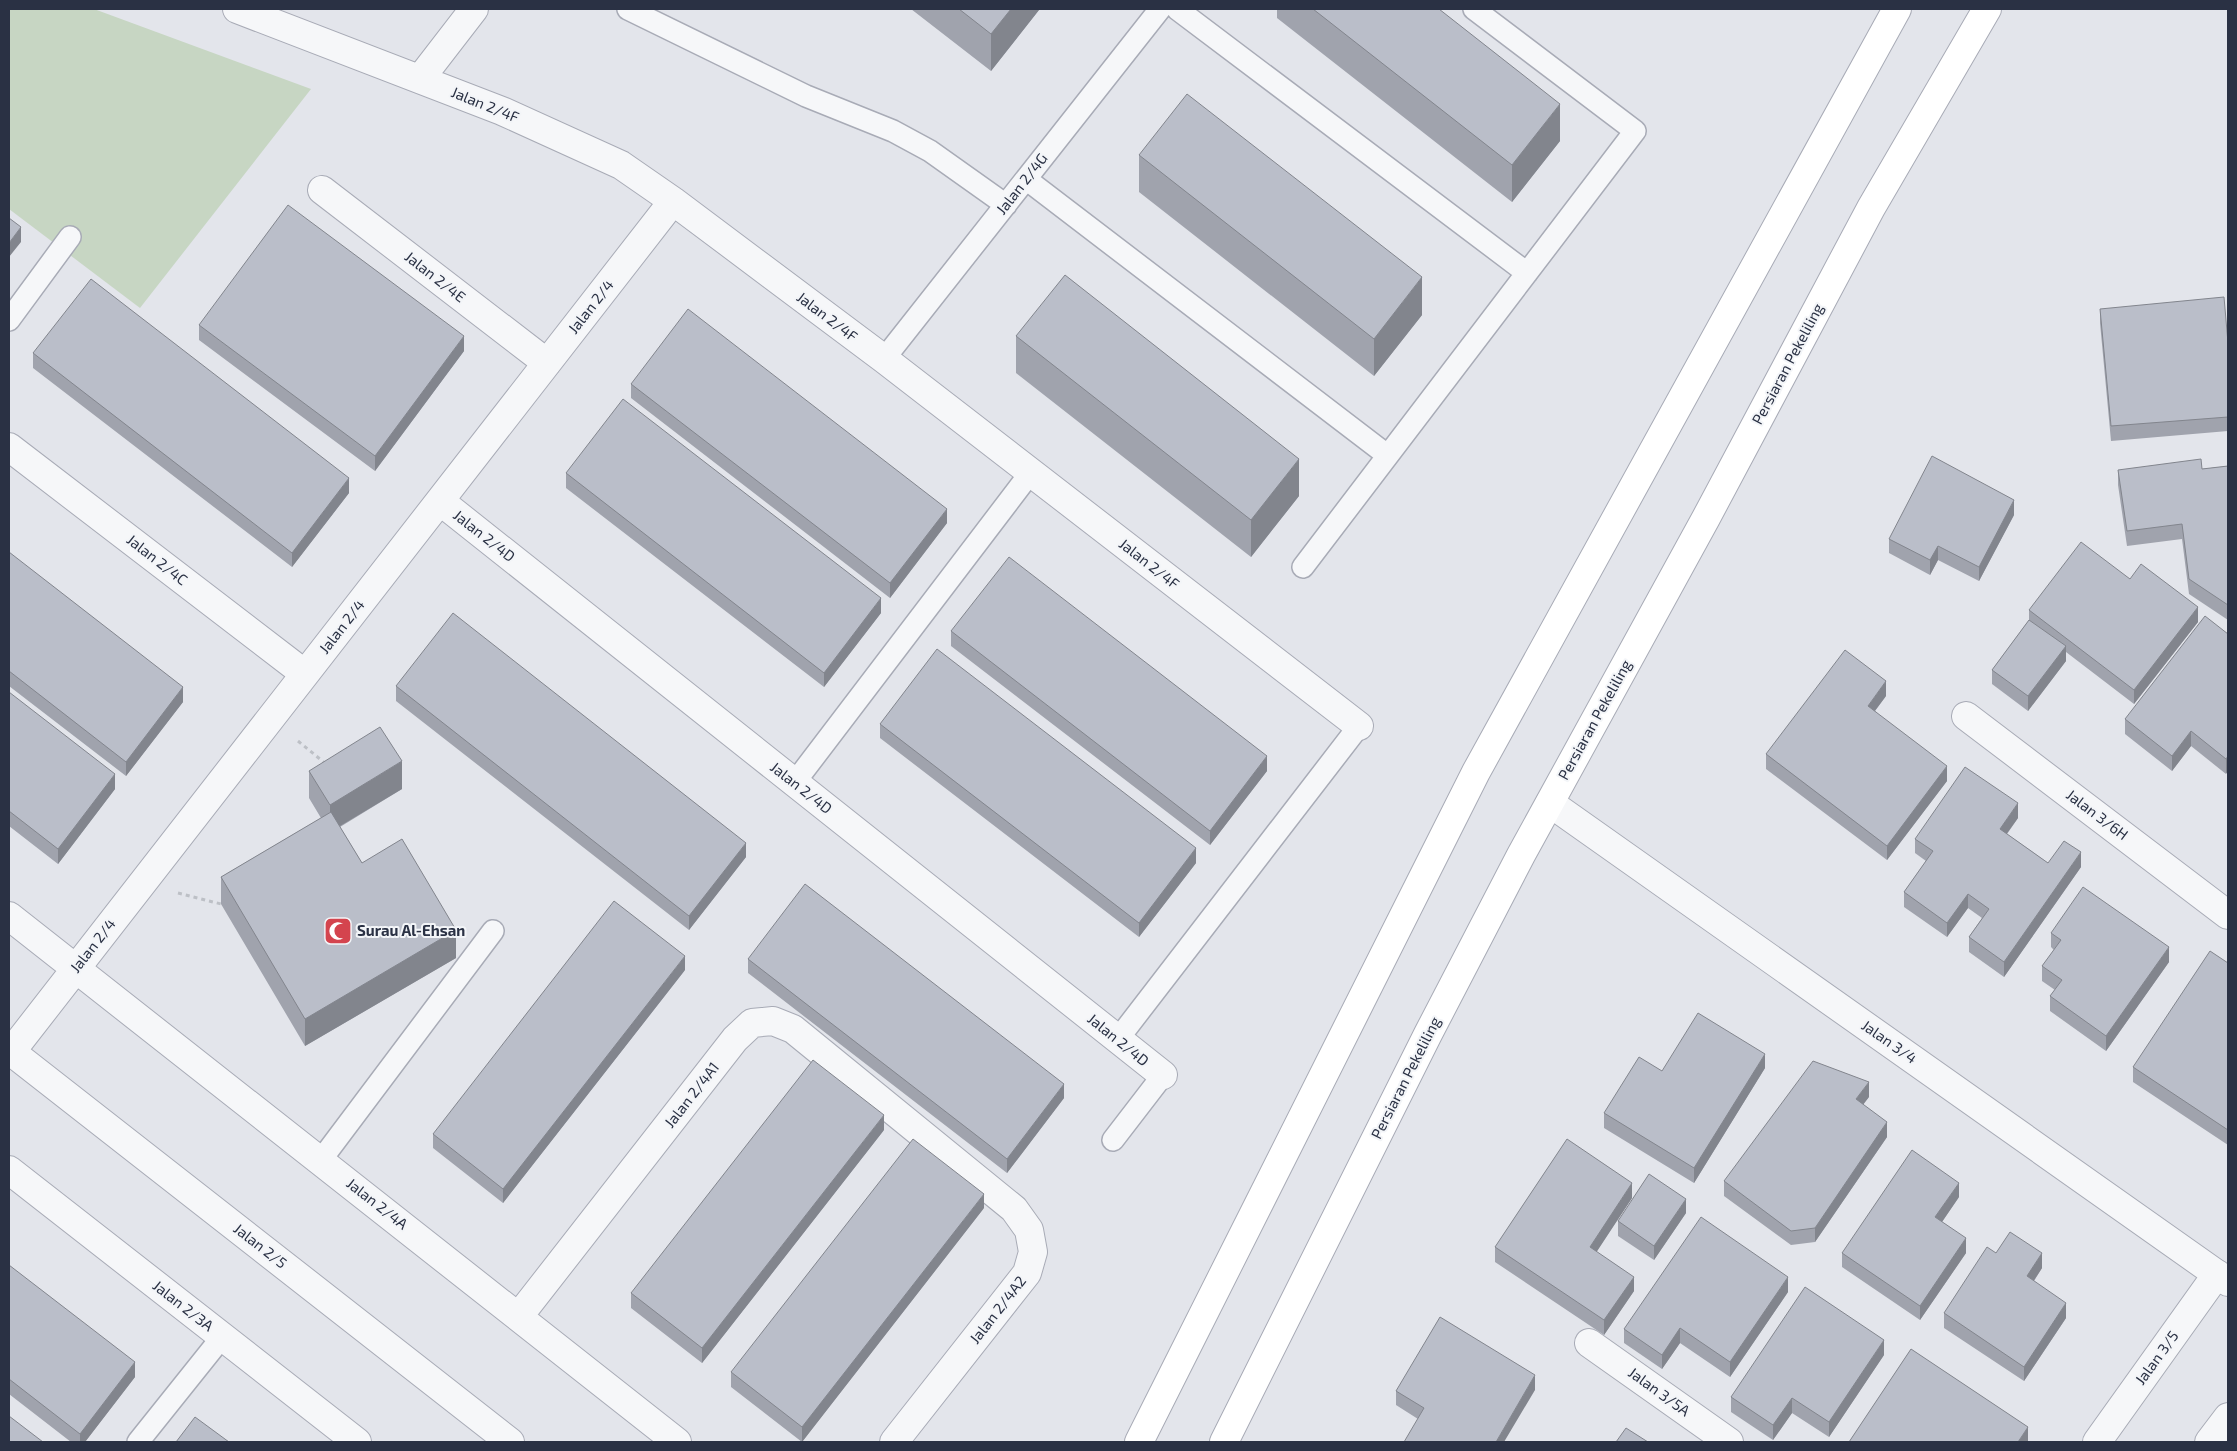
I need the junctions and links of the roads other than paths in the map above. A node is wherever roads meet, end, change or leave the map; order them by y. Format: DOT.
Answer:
graph roads {
  1 [pos="237,9"];
  2 [pos="474,9"];
  3 [pos="628,9"];
  4 [pos="1160,9"];
  5 [pos="1178,9"];
  6 [pos="1474,9"];
  7 [pos="1898,9"];
  8 [pos="1987,9"];
  9 [pos="420,79"];
  10 [pos="1026,179"];
  11 [pos="322,190"];
  12 [pos="673,201"];
  13 [pos="1006,205"];
  14 [pos="70,237"];
  15 [pos="1527,272"];
  16 [pos="9,320"];
  17 [pos="884,359"];
  18 [pos="547,363"];
  19 [pos="9,446"];
  20 [pos="1387,455"];
  21 [pos="1031,472"];
  22 [pos="440,501"];
  23 [pos="1303,567"];
  24 [pos="305,674"];
  25 [pos="1966,716"];
  26 [pos="1359,726"];
  27 [pos="795,782"];
  28 [pos="1550,803"];
  29 [pos="2228,915"];
  30 [pos="9,916"];
  31 [pos="493,932"];
  32 [pos="75,968"];
  33 [pos="1118,1039"];
  34 [pos="10,1051"];
  35 [pos="1163,1075"];
  36 [pos="905,1119"];
  37 [pos="1113,1140"];
  38 [pos="321,1160"];
  39 [pos="9,1170"];
  40 [pos="2223,1278"];
  41 [pos="518,1316"];
  42 [pos="222,1337"];
  43 [pos="1589,1343"];
  44 [pos="2228,1417"];
  45 [pos="138,1442"];
  46 [pos="357,1442"];
  47 [pos="510,1442"];
  48 [pos="677,1442"];
  49 [pos="894,1442"];
  50 [pos="1139,1442"];
  51 [pos="1224,1442"];
  52 [pos="1729,1442"];
  53 [pos="2096,1442"];
  54 [pos="2208,1442"];
  1 -- 9 [label="street, Jalan 2/4F"];
  2 -- 9 [label="street"];
  3 -- 13 [label="lane"];
  4 -- 10 [label="lane, Jalan 2/4G"];
  5 -- 15 [label="lane"];
  6 -- 15 [label="lane"];
  7 -- 50 [label="main road"];
  8 -- 28 [label="main road, Persiaran Pekeliling"];
  9 -- 12 [label="street, Jalan 2/4F"];
  10 -- 13 [label="lane, Jalan 2/4G"];
  10 -- 20 [label="lane"];
  11 -- 18 [label="street, Jalan 2/4E"];
  12 -- 17 [label="street, Jalan 2/4F"];
  12 -- 18 [label="street, Jalan 2/4"];
  13 -- 17 [label="lane, Jalan 2/4G"];
  14 -- 16 [label="lane"];
  15 -- 20 [label="lane"];
  17 -- 21 [label="street, Jalan 2/4F"];
  18 -- 22 [label="street, Jalan 2/4"];
  19 -- 24 [label="street, Jalan 2/4C"];
  20 -- 23 [label="lane"];
  21 -- 26 [label="street, Jalan 2/4F"];
  21 -- 27 [label="lane"];
  22 -- 24 [label="street, Jalan 2/4"];
  22 -- 27 [label="street, Jalan 2/4D"];
  24 -- 32 [label="street, Jalan 2/4"];
  25 -- 29 [label="street, Jalan 3/6H"];
  26 -- 33 [label="lane"];
  27 -- 33 [label="street, Jalan 2/4D"];
  28 -- 40 [label="street, Jalan 3/4"];
  28 -- 51 [label="main road, Persiaran Pekeliling"];
  30 -- 32 [label="street, Jalan 2/4A"];
  31 -- 38 [label="lane"];
  32 -- 34 [label="street, Jalan 2/4"];
  32 -- 38 [label="street, Jalan 2/4A"];
  33 -- 35 [label="street, Jalan 2/4D"];
  34 -- 47 [label="street, Jalan 2/5"];
  35 -- 37 [label="lane"];
  36 -- 41 [label="street, Jalan 2/4A1"];
  36 -- 49 [label="street, Jalan 2/4A2"];
  38 -- 41 [label="street, Jalan 2/4A"];
  39 -- 42 [label="street, Jalan 2/3A"];
  40 -- 53 [label="street, Jalan 3/5"];
  41 -- 48 [label="street, Jalan 2/4A"];
  42 -- 45 [label="lane"];
  42 -- 46 [label="street, Jalan 2/3A"];
  43 -- 52 [label="street, Jalan 3/5A"];
  44 -- 54 [label="street"];
}
